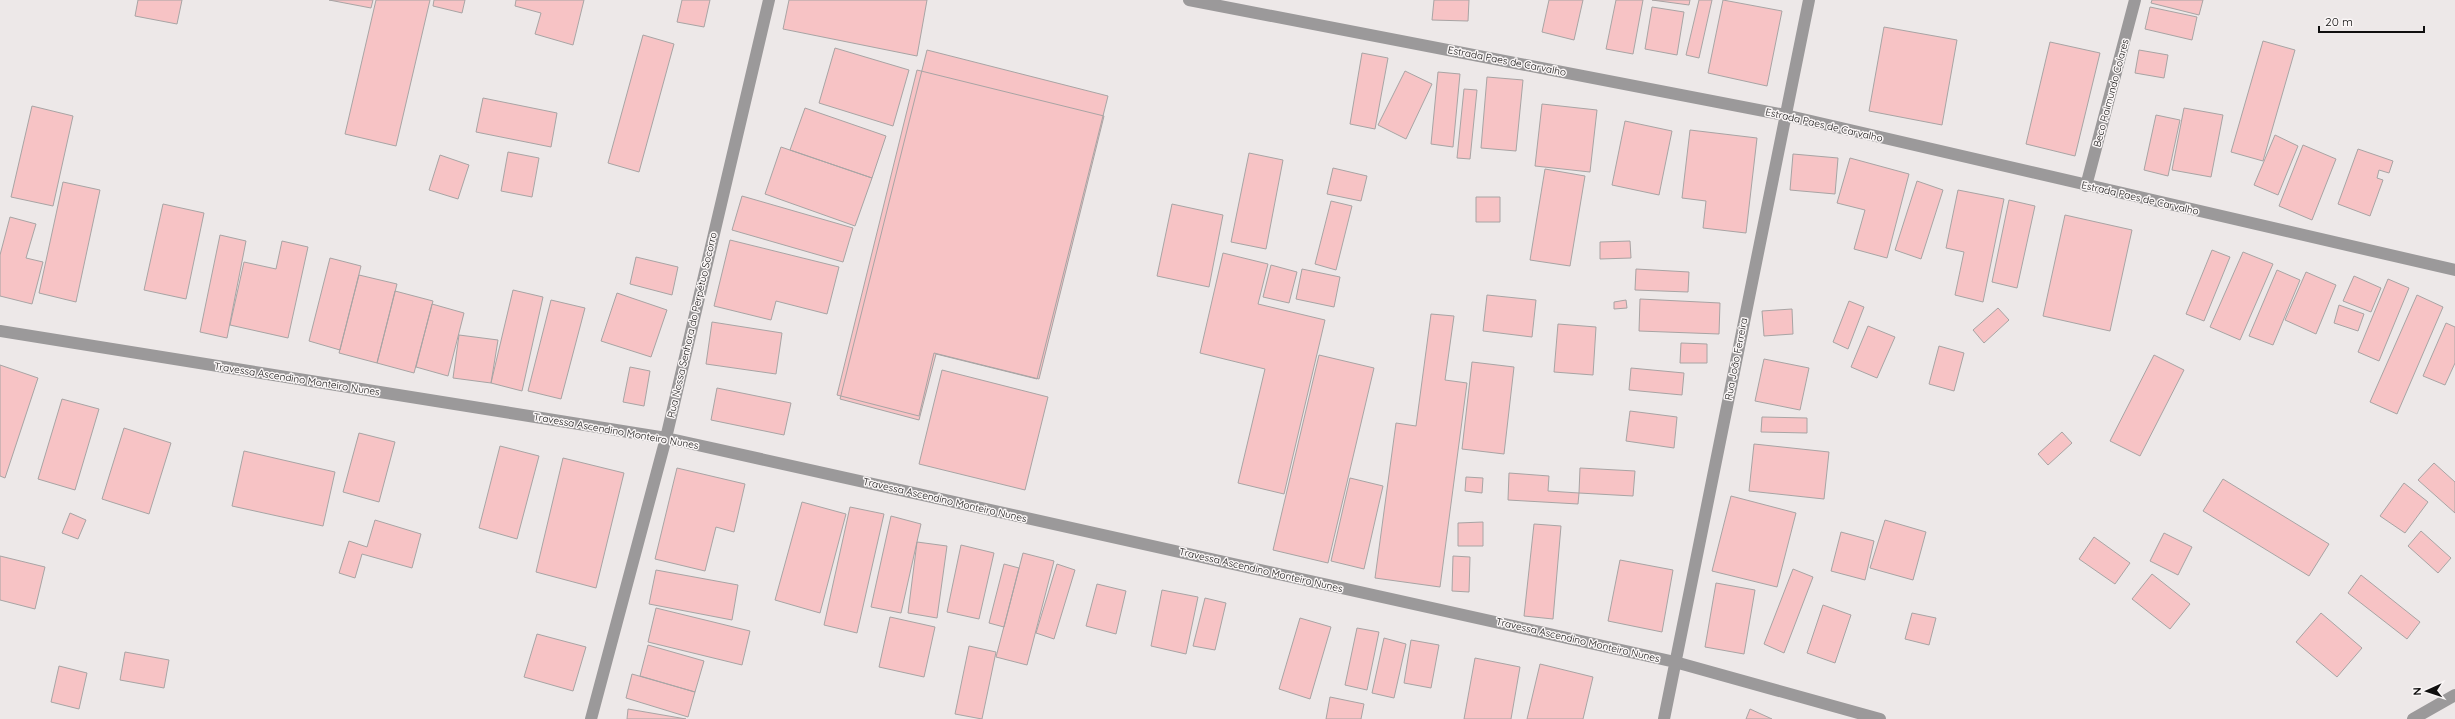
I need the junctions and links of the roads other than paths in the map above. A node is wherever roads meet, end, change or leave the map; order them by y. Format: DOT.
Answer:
graph roads {
  1 [pos="769,0"];
  2 [pos="1189,0"];
  3 [pos="1809,0"];
  4 [pos="2135,0"];
  5 [pos="1785,115"];
  6 [pos="2086,186"];
  7 [pos="2455,270"];
  8 [pos="0,332"];
  9 [pos="666,438"];
  10 [pos="1674,662"];
  11 [pos="2455,695"];
  12 [pos="591,719"];
  13 [pos="1664,719"];
  14 [pos="1880,719"];
  15 [pos="2413,719"];
  1 -- 9 [label="street, Rua Nossa Senhora do Perpétuo Socorro"];
  2 -- 5 [label="street, Estrada Paes de Carvalho"];
  3 -- 5 [label="street, Rua João Ferreira"];
  4 -- 6 [label="street, Beco Raimundo Colares"];
  5 -- 6 [label="street, Estrada Paes de Carvalho"];
  5 -- 10 [label="street, Rua João Ferreira"];
  6 -- 7 [label="street, Estrada Paes de Carvalho"];
  8 -- 9 [label="street, Travessa Ascendino Monteiro Nunes"];
  9 -- 10 [label="street, Travessa Ascendino Monteiro Nunes"];
  9 -- 12 [label="street, Rua Nossa Senhora do Perpétuo Socorro"];
  10 -- 13 [label="street, Rua João Ferreira"];
  10 -- 14 [label="street, Travessa Ascendino Monteiro Nunes"];
  11 -- 15 [label="street"];
}
